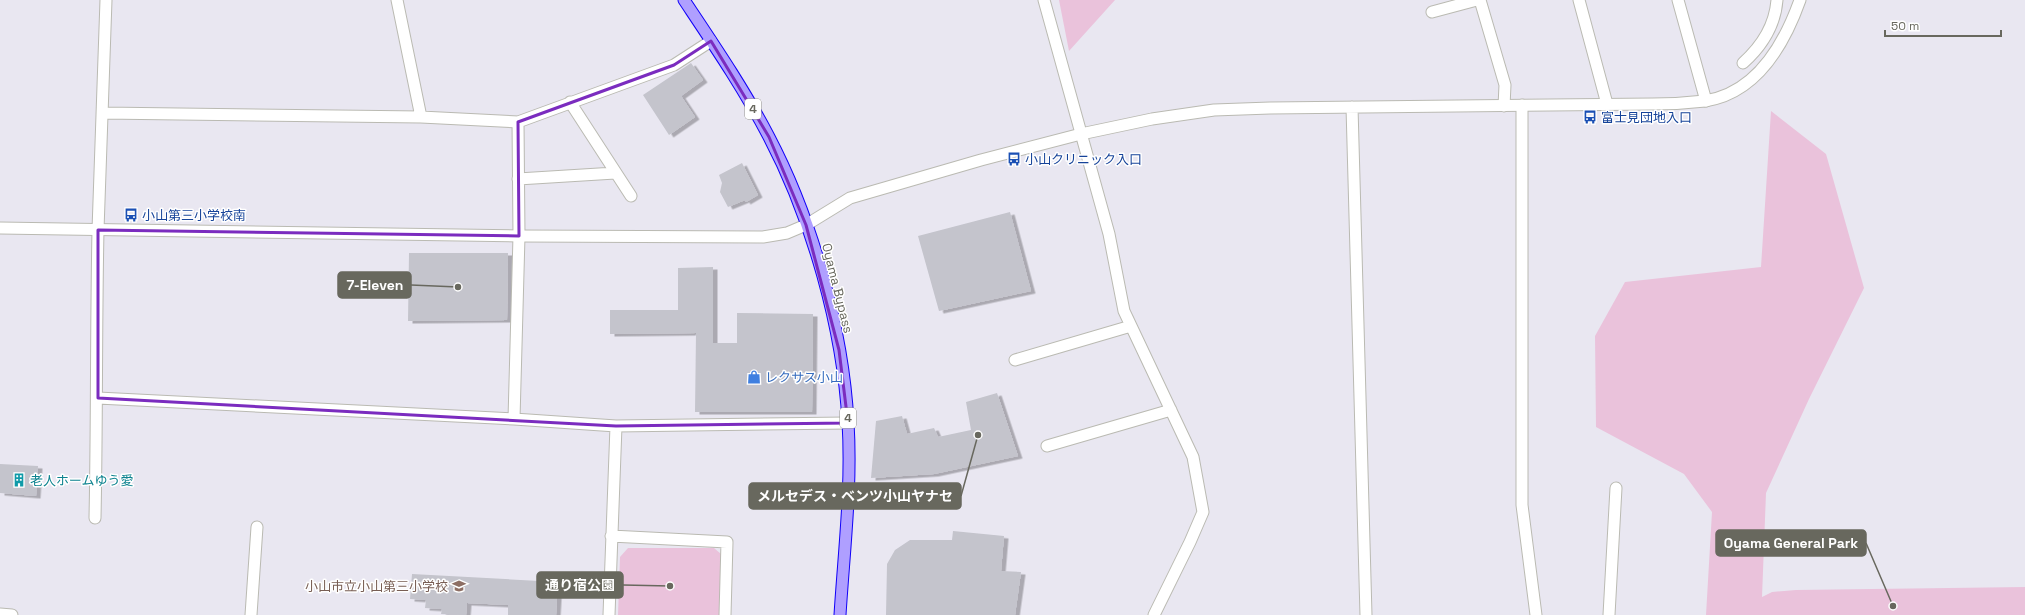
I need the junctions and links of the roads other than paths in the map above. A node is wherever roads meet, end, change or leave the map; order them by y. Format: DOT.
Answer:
graph roads {
  1 [pos="106,0"];
  2 [pos="398,0"];
  3 [pos="684,0"];
  4 [pos="1044,0"];
  5 [pos="1477,0"];
  6 [pos="1480,0"];
  7 [pos="1579,0"];
  8 [pos="1678,0"];
  9 [pos="1777,0"];
  10 [pos="1800,0"];
  11 [pos="1432,12"];
  12 [pos="711,41"];
  13 [pos="1743,63"];
  14 [pos="1706,101"];
  15 [pos="570,102"];
  16 [pos="1607,104"];
  17 [pos="1522,105"];
  18 [pos="1504,106"];
  19 [pos="1352,107"];
  20 [pos="103,113"];
  21 [pos="421,117"];
  22 [pos="518,122"];
  23 [pos="1081,134"];
  24 [pos="615,173"];
  25 [pos="518,179"];
  26 [pos="631,196"];
  27 [pos="806,225"];
  28 [pos="0,228"];
  29 [pos="98,230"];
  30 [pos="519,236"];
  31 [pos="1131,326"];
  32 [pos="1015,360"];
  33 [pos="98,398"];
  34 [pos="1171,410"];
  35 [pos="514,419"];
  36 [pos="848,423"];
  37 [pos="616,426"];
  38 [pos="1047,446"];
  39 [pos="1616,488"];
  40 [pos="95,518"];
  41 [pos="257,527"];
  42 [pos="611,536"];
  43 [pos="0,614"];
  44 [pos="12,615"];
  45 [pos="251,615"];
  46 [pos="609,615"];
  47 [pos="726,615"];
  48 [pos="840,615"];
  49 [pos="1154,615"];
  50 [pos="1366,615"];
  51 [pos="1536,615"];
  52 [pos="1609,615"];
  1 -- 20 [label="street"];
  2 -- 21 [label="street"];
  3 -- 12 [label="highway, Oyama Bypass / 4"];
  4 -- 23 [label="street"];
  5 -- 11 [label="street"];
  6 -- 18 [label="street"];
  7 -- 16 [label="street"];
  8 -- 14 [label="street"];
  9 -- 13 [label="street"];
  10 -- 14 [label="street"];
  12 -- 15 [label="street"];
  12 -- 27 [label="highway, Oyama Bypass / 4"];
  14 -- 16 [label="street"];
  15 -- 22 [label="street"];
  15 -- 24 [label="street"];
  16 -- 17 [label="street"];
  17 -- 18 [label="street"];
  17 -- 51 [label="street"];
  18 -- 19 [label="street"];
  19 -- 23 [label="street"];
  19 -- 50 [label="street"];
  20 -- 21 [label="street"];
  20 -- 29 [label="street"];
  21 -- 22 [label="street"];
  22 -- 25 [label="street"];
  23 -- 27 [label="street"];
  23 -- 31 [label="street"];
  24 -- 25 [label="street"];
  24 -- 26 [label="street"];
  25 -- 30 [label="street"];
  27 -- 30 [label="street"];
  27 -- 36 [label="highway, Oyama Bypass / 4"];
  28 -- 29 [label="street"];
  29 -- 30 [label="street"];
  29 -- 33 [label="street"];
  30 -- 35 [label="street"];
  31 -- 32 [label="street"];
  31 -- 34 [label="street"];
  33 -- 35 [label="street"];
  33 -- 40 [label="street"];
  34 -- 38 [label="street"];
  34 -- 49 [label="street"];
  35 -- 37 [label="street"];
  36 -- 37 [label="street"];
  36 -- 48 [label="highway, Oyama Bypass / 4"];
  37 -- 42 [label="street"];
  39 -- 52 [label="street"];
  41 -- 45 [label="street"];
  42 -- 46 [label="street"];
  42 -- 47 [label="street"];
  43 -- 44 [label="street"];
}
